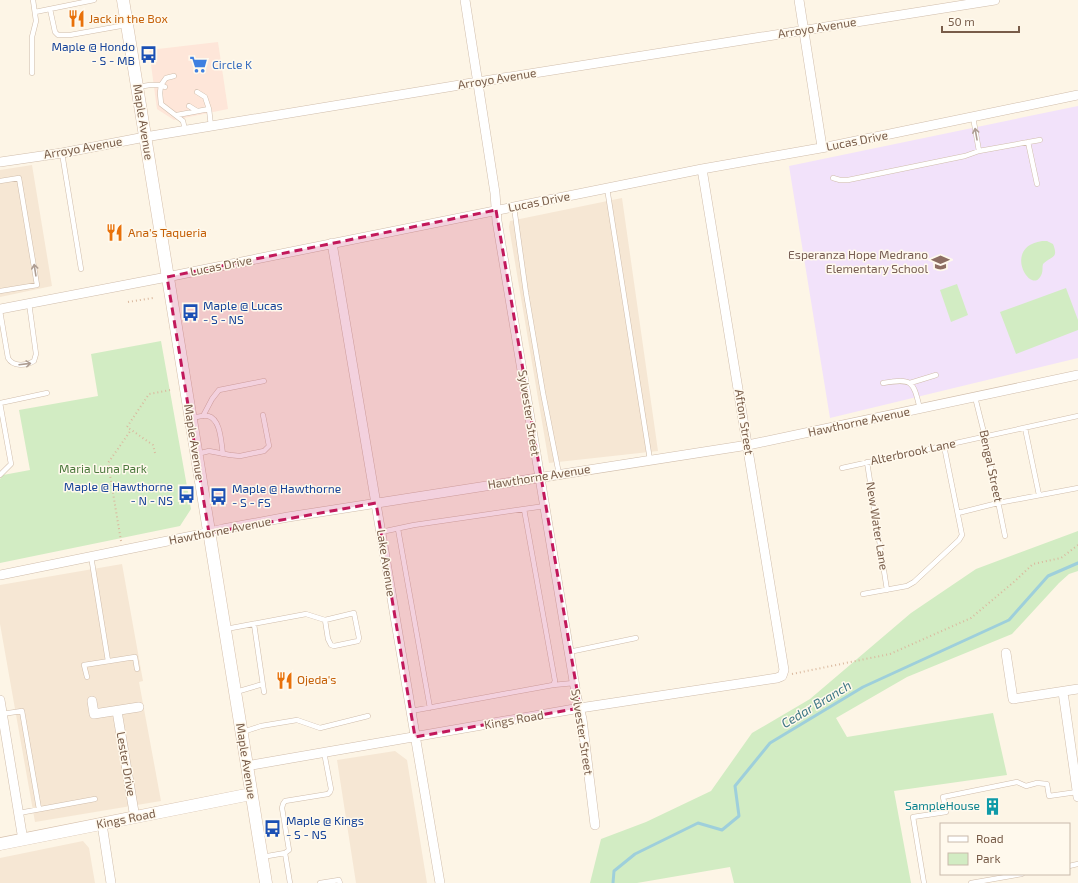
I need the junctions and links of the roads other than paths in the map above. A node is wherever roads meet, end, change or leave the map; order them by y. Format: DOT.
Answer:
graph roads {
  1 [pos="33,0"];
  2 [pos="94,0"];
  3 [pos="123,0"];
  4 [pos="465,0"];
  5 [pos="799,0"];
  6 [pos="995,0"];
  7 [pos="50,9"];
  8 [pos="35,12"];
  9 [pos="127,25"];
  10 [pos="804,31"];
  11 [pos="32,73"];
  12 [pos="174,76"];
  13 [pos="478,82"];
  14 [pos="163,86"];
  15 [pos="137,87"];
  16 [pos="197,92"];
  17 [pos="1078,95"];
  18 [pos="189,106"];
  19 [pos="209,109"];
  20 [pos="197,111"];
  21 [pos="177,115"];
  22 [pos="973,117"];
  23 [pos="211,126"];
  24 [pos="185,130"];
  25 [pos="145,137"];
  26 [pos="1040,140"];
  27 [pos="1028,142"];
  28 [pos="822,148"];
  29 [pos="979,151"];
  30 [pos="62,153"];
  31 [pos="0,162"];
  32 [pos="702,169"];
  33 [pos="833,178"];
  34 [pos="0,181"];
  35 [pos="1037,184"];
  36 [pos="607,188"];
  37 [pos="514,207"];
  38 [pos="496,210"];
  39 [pos="332,243"];
  40 [pos="81,269"];
  41 [pos="168,277"];
  42 [pos="0,291"];
  43 [pos="29,303"];
  44 [pos="0,310"];
  45 [pos="936,375"];
  46 [pos="1078,375"];
  47 [pos="264,381"];
  48 [pos="910,382"];
  49 [pos="883,383"];
  50 [pos="47,393"];
  51 [pos="975,397"];
  52 [pos="0,402"];
  53 [pos="920,409"];
  54 [pos="263,415"];
  55 [pos="204,416"];
  56 [pos="1078,416"];
  57 [pos="190,418"];
  58 [pos="1025,428"];
  59 [pos="985,437"];
  60 [pos="748,445"];
  61 [pos="944,446"];
  62 [pos="196,454"];
  63 [pos="223,454"];
  64 [pos="650,460"];
  65 [pos="867,462"];
  66 [pos="842,468"];
  67 [pos="559,474"];
  68 [pos="0,475"];
  69 [pos="539,477"];
  70 [pos="1078,488"];
  71 [pos="1039,495"];
  72 [pos="376,503"];
  73 [pos="998,503"];
  74 [pos="545,506"];
  75 [pos="524,509"];
  76 [pos="958,513"];
  77 [pos="398,528"];
  78 [pos="209,532"];
  79 [pos="381,532"];
  80 [pos="1005,536"];
  81 [pos="91,556"];
  82 [pos="0,574"];
  83 [pos="887,590"];
  84 [pos="862,594"];
  85 [pos="325,620"];
  86 [pos="254,624"];
  87 [pos="224,629"];
  88 [pos="636,638"];
  89 [pos="569,652"];
  90 [pos="1006,653"];
  91 [pos="108,661"];
  92 [pos="137,670"];
  93 [pos="782,676"];
  94 [pos="86,677"];
  95 [pos="574,683"];
  96 [pos="263,684"];
  97 [pos="553,685"];
  98 [pos="1078,689"];
  99 [pos="264,692"];
  100 [pos="1062,692"];
  101 [pos="234,693"];
  102 [pos="0,700"];
  103 [pos="92,701"];
  104 [pos="139,707"];
  105 [pos="430,708"];
  106 [pos="580,708"];
  107 [pos="117,711"];
  108 [pos="411,712"];
  109 [pos="2,714"];
  110 [pos="368,716"];
  111 [pos="241,733"];
  112 [pos="415,737"];
  113 [pos="324,752"];
  114 [pos="246,766"];
  115 [pos="251,794"];
  116 [pos="1078,794"];
  117 [pos="94,799"];
  118 [pos="39,809"];
  119 [pos="19,813"];
  120 [pos="135,818"];
  121 [pos="102,824"];
  122 [pos="595,825"];
  123 [pos="23,840"];
  124 [pos="0,844"];
  125 [pos="285,853"];
  126 [pos="262,857"];
  127 [pos="1016,875"];
  128 [pos="111,883"];
  129 [pos="266,883"];
  130 [pos="290,883"];
  131 [pos="320,883"];
  132 [pos="340,883"];
  133 [pos="440,883"];
  134 [pos="924,883"];
  135 [pos="971,883"];
  1 -- 8 [label="lane"];
  2 -- 7 [label="lane"];
  3 -- 9 [label="main road, Maple Avenue"];
  4 -- 13 [label="street, Sylvester Street"];
  5 -- 10 [label="street"];
  6 -- 10 [label="street, Arroyo Avenue"];
  7 -- 8 [label="lane"];
  7 -- 9 [label="lane"];
  8 -- 11 [label="lane"];
  9 -- 15 [label="main road, Maple Avenue"];
  10 -- 13 [label="street, Arroyo Avenue"];
  10 -- 28 [label="street"];
  12 -- 14 [label="lane"];
  13 -- 23 [label="street, Arroyo Avenue"];
  13 -- 38 [label="street, Sylvester Street"];
  14 -- 15 [label="lane"];
  14 -- 21 [label="lane"];
  15 -- 25 [label="main road, Maple Avenue"];
  16 -- 19 [label="lane"];
  17 -- 22 [label="street, Lucas Drive"];
  18 -- 20 [label="lane"];
  19 -- 20 [label="lane"];
  19 -- 23 [label="lane"];
  20 -- 21 [label="lane"];
  21 -- 24 [label="lane"];
  22 -- 28 [label="street, Lucas Drive"];
  29 -- 22 [label="lane, one-way"];
  23 -- 24 [label="street, Arroyo Avenue"];
  24 -- 25 [label="street, Arroyo Avenue"];
  25 -- 30 [label="street, Arroyo Avenue"];
  25 -- 41 [label="main road, Maple Avenue"];
  26 -- 27 [label="lane"];
  27 -- 29 [label="lane"];
  27 -- 35 [label="lane"];
  28 -- 32 [label="street, Lucas Drive"];
  29 -- 33 [label="lane"];
  30 -- 31 [label="street, Arroyo Avenue"];
  30 -- 40 [label="lane"];
  32 -- 36 [label="street, Lucas Drive"];
  32 -- 60 [label="street, Afton Street"];
  42 -- 34 [label="lane, one-way"];
  36 -- 37 [label="street, Lucas Drive"];
  36 -- 64 [label="lane"];
  37 -- 38 [label="street, Lucas Drive"];
  37 -- 67 [label="lane"];
  38 -- 39 [label="street, Lucas Drive"];
  38 -- 69 [label="street, Sylvester Street"];
  39 -- 41 [label="street, Lucas Drive"];
  39 -- 72 [label="street, Lake Avenue"];
  41 -- 43 [label="street, Lucas Drive"];
  41 -- 57 [label="main road, Maple Avenue"];
  43 -- 44 [label="street, Lucas Drive"];
  44 -- 43 [label="lane, one-way"];
  45 -- 48 [label="lane"];
  46 -- 51 [label="street, Hawthorne Avenue"];
  47 -- 55 [label="lane"];
  48 -- 49 [label="lane"];
  48 -- 53 [label="lane"];
  50 -- 52 [label="lane"];
  51 -- 53 [label="street, Hawthorne Avenue"];
  51 -- 59 [label="lane, Bengal Street"];
  52 -- 68 [label="lane"];
  53 -- 60 [label="street, Hawthorne Avenue"];
  54 -- 63 [label="lane"];
  55 -- 57 [label="lane"];
  55 -- 63 [label="lane"];
  56 -- 58 [label="lane, Alterbrook Lane"];
  57 -- 62 [label="main road, Maple Avenue"];
  58 -- 59 [label="lane, Alterbrook Lane"];
  58 -- 71 [label="lane"];
  59 -- 61 [label="lane, Alterbrook Lane"];
  59 -- 73 [label="lane, Bengal Street"];
  60 -- 64 [label="street, Hawthorne Avenue"];
  60 -- 93 [label="street, Afton Street"];
  61 -- 65 [label="lane, Alterbrook Lane"];
  61 -- 76 [label="lane"];
  62 -- 63 [label="lane"];
  62 -- 78 [label="main road, Maple Avenue"];
  64 -- 67 [label="street, Hawthorne Avenue"];
  65 -- 66 [label="lane, Alterbrook Lane"];
  65 -- 83 [label="lane, New Water Lane"];
  67 -- 69 [label="street, Hawthorne Avenue"];
  69 -- 72 [label="street, Hawthorne Avenue"];
  69 -- 74 [label="street, Sylvester Street"];
  70 -- 71 [label="lane"];
  71 -- 73 [label="lane"];
  72 -- 78 [label="street, Hawthorne Avenue"];
  72 -- 79 [label="street, Lake Avenue"];
  73 -- 76 [label="lane"];
  73 -- 80 [label="lane, Bengal Street"];
  74 -- 75 [label="lane"];
  74 -- 89 [label="street, Sylvester Street"];
  75 -- 77 [label="lane"];
  75 -- 97 [label="lane"];
  76 -- 83 [label="lane"];
  77 -- 79 [label="lane"];
  77 -- 105 [label="lane"];
  78 -- 81 [label="street, Hawthorne Avenue"];
  78 -- 87 [label="main road, Maple Avenue"];
  79 -- 108 [label="street, Lake Avenue"];
  81 -- 82 [label="street, Hawthorne Avenue"];
  81 -- 91 [label="lane"];
  83 -- 84 [label="lane"];
  85 -- 85 [label="lane"];
  85 -- 86 [label="lane"];
  86 -- 87 [label="lane"];
  86 -- 96 [label="lane"];
  87 -- 101 [label="main road, Maple Avenue"];
  88 -- 89 [label="lane"];
  89 -- 95 [label="street, Sylvester Street"];
  90 -- 100 [label="street"];
  91 -- 92 [label="lane"];
  91 -- 94 [label="lane"];
  93 -- 106 [label="street, Kings Road"];
  95 -- 97 [label="lane"];
  95 -- 106 [label="street, Sylvester Street"];
  96 -- 99 [label="lane"];
  96 -- 101 [label="lane"];
  97 -- 105 [label="lane"];
  98 -- 100 [label="street"];
  100 -- 116 [label="street"];
  101 -- 111 [label="main road, Maple Avenue"];
  102 -- 109 [label="street"];
  103 -- 107 [label="street"];
  104 -- 107 [label="street"];
  105 -- 108 [label="lane"];
  106 -- 112 [label="street, Kings Road"];
  106 -- 122 [label="street, Sylvester Street"];
  107 -- 120 [label="street, Lester Drive"];
  108 -- 112 [label="street, Lake Avenue"];
  109 -- 118 [label="lane"];
  109 -- 119 [label="street"];
  110 -- 111 [label="lane"];
  111 -- 114 [label="main road, Maple Avenue"];
  112 -- 113 [label="street, Kings Road"];
  112 -- 133 [label="street, Lake Avenue"];
  113 -- 114 [label="street, Kings Road"];
  113 -- 125 [label="lane"];
  114 -- 115 [label="main road, Maple Avenue"];
  115 -- 120 [label="main road, Kings Road"];
  115 -- 126 [label="main road, Maple Avenue"];
  116 -- 134 [label="lane"];
  117 -- 118 [label="lane"];
  118 -- 119 [label="lane"];
  119 -- 123 [label="street"];
  120 -- 121 [label="main road, Kings Road"];
  121 -- 123 [label="main road, Kings Road"];
  121 -- 128 [label="street"];
  123 -- 124 [label="main road, Kings Road"];
  125 -- 126 [label="lane"];
  125 -- 130 [label="lane"];
  126 -- 129 [label="main road, Maple Avenue"];
  127 -- 135 [label="lane"];
  131 -- 132 [label="lane"];
}
